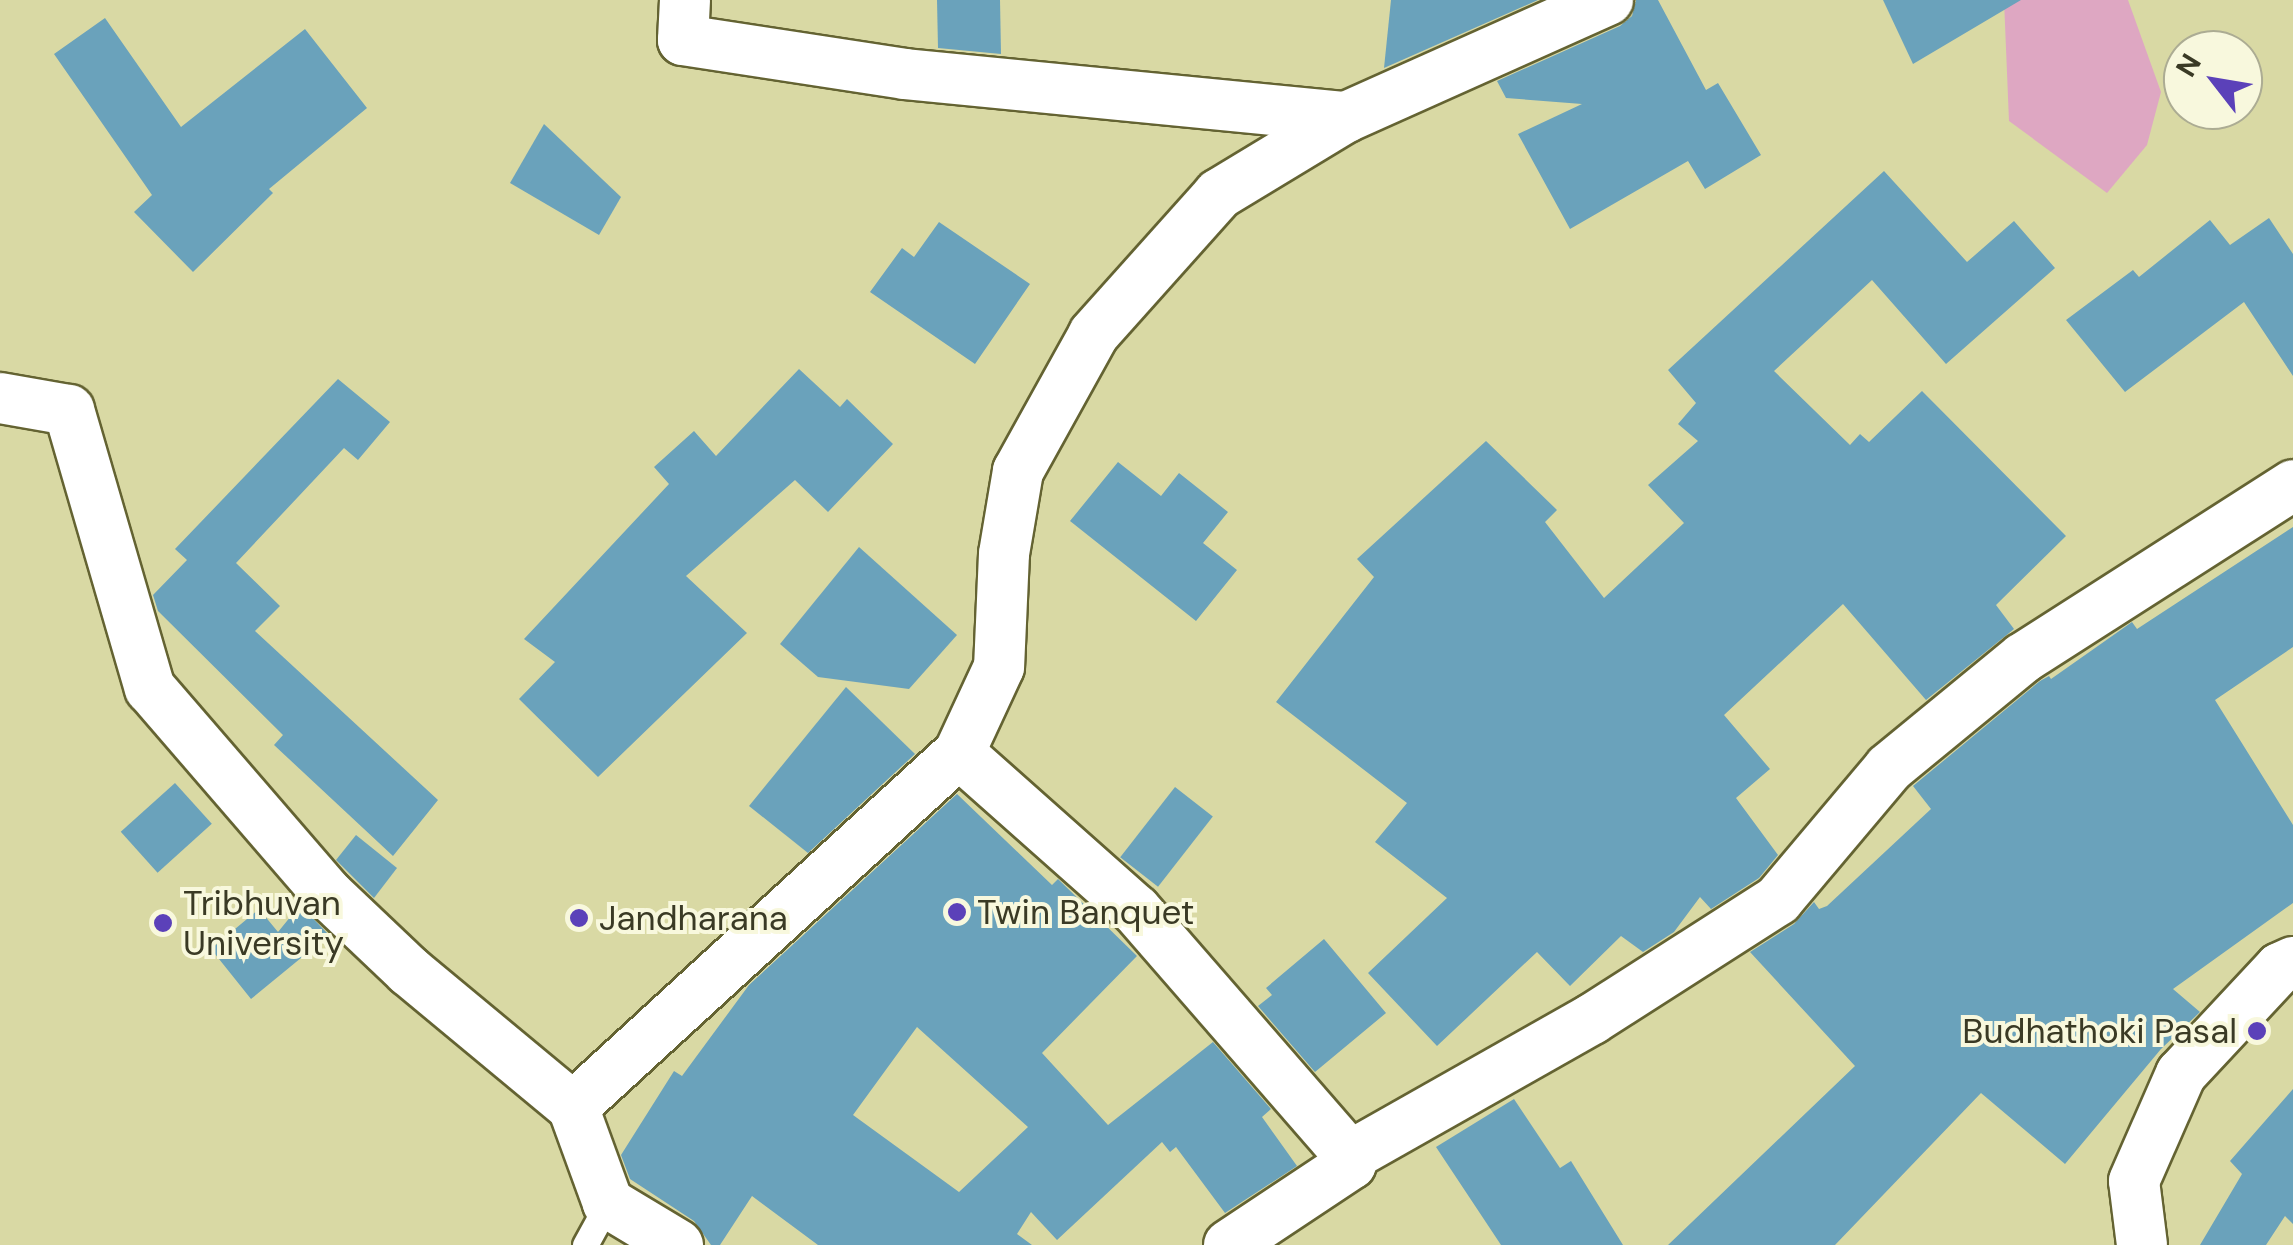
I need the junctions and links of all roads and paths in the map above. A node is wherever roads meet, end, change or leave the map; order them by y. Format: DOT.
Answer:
graph roads {
  1 [pos="685,0"];
  2 [pos="1608,0"];
  3 [pos="1346,117"];
  4 [pos="0,398"];
  5 [pos="2293,485"];
  6 [pos="959,753"];
  7 [pos="2293,962"];
  8 [pos="574,1107"];
  9 [pos="1350,1156"];
  10 [pos="597,1224"];
  11 [pos="678,1245"];
  12 [pos="1229,1245"];
  13 [pos="2142,1245"];
  1 -- 3 [label="street"];
  2 -- 3 [label="street"];
  3 -- 6 [label="street"];
  4 -- 8 [label="street"];
  5 -- 9 [label="street"];
  6 -- 8 [label="street"];
  6 -- 9 [label="street"];
  7 -- 13 [label="street"];
  8 -- 10 [label="street"];
  9 -- 12 [label="street"];
  10 -- 11 [label="street"];
}
